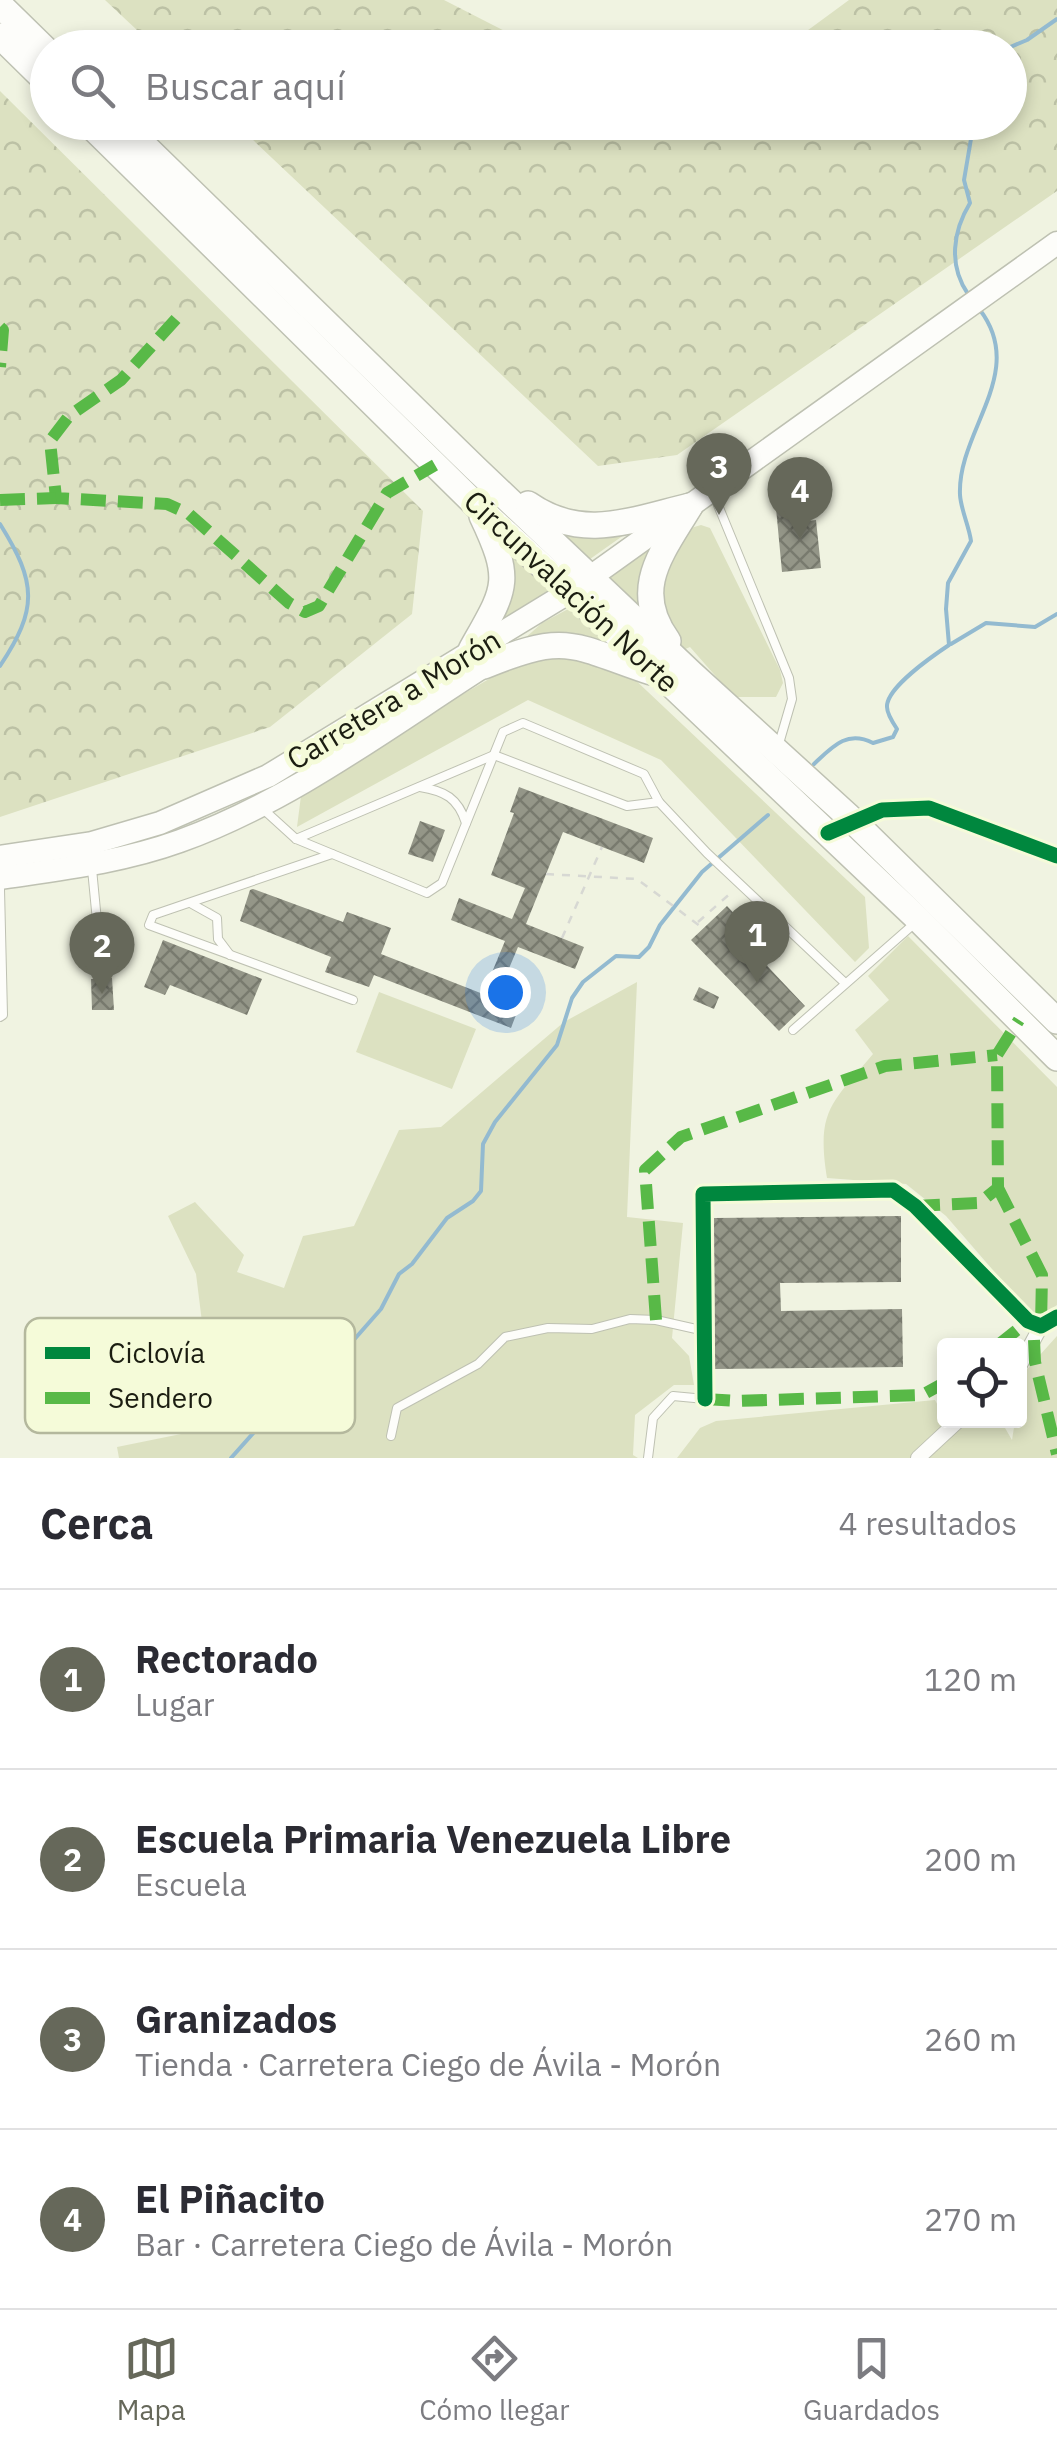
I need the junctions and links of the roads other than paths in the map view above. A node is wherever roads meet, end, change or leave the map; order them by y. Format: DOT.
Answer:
graph roads {
  1 [pos="0,6"];
  2 [pos="30,35"];
  3 [pos="0,36"];
  4 [pos="30,65"];
  5 [pos="106,140"];
  6 [pos="138,140"];
  7 [pos="1057,243"];
  8 [pos="475,468"];
  9 [pos="712,490"];
  10 [pos="690,506"];
  11 [pos="478,507"];
  12 [pos="580,584"];
  13 [pos="478,658"];
  14 [pos="691,673"];
  15 [pos="662,676"];
  16 [pos="777,750"];
  17 [pos="494,755"];
  18 [pos="766,774"];
  19 [pos="420,787"];
  20 [pos="254,796"];
  21 [pos="659,802"];
  22 [pos="852,820"];
  23 [pos="466,823"];
  24 [pos="828,833"];
  25 [pos="296,839"];
  26 [pos="332,854"];
  27 [pos="1057,856"];
  28 [pos="0,857"];
  29 [pos="91,865"];
  30 [pos="0,878"];
  31 [pos="0,888"];
  32 [pos="191,903"];
  33 [pos="928,911"];
  34 [pos="230,956"];
  35 [pos="102,973"];
  36 [pos="845,983"];
  37 [pos="353,1000"];
  38 [pos="0,1018"];
  39 [pos="1057,1021"];
  40 [pos="794,1030"];
  41 [pos="1057,1058"];
  42 [pos="1057,1318"];
  43 [pos="1041,1326"];
  44 [pos="705,1331"];
  45 [pos="1027,1352"];
  46 [pos="705,1399"];
  47 [pos="950,1428"];
  48 [pos="391,1436"];
  49 [pos="648,1458"];
  50 [pos="918,1458"];
  1 -- 2 [label="highway"];
  3 -- 4 [label="highway"];
  5 -- 11 [label="highway, Circunvalación Norte"];
  6 -- 8 [label="highway, Circunvalación Norte"];
  7 -- 9 [label="main road, Carretera a Morón"];
  8 -- 10 [label="highway"];
  8 -- 12 [label="highway, Circunvalación Norte"];
  9 -- 10 [label="main road, Carretera a Morón"];
  9 -- 16 [label="lane"];
  10 -- 12 [label="main road, Carretera a Morón"];
  10 -- 14 [label="highway"];
  11 -- 12 [label="highway, Circunvalación Norte"];
  11 -- 13 [label="highway"];
  12 -- 13 [label="main road, Carretera a Morón"];
  12 -- 14 [label="highway, Circunvalación Norte"];
  12 -- 15 [label="highway, Circunvalación Norte"];
  13 -- 15 [label="highway"];
  13 -- 20 [label="main road, Carretera a Morón"];
  14 -- 16 [label="highway, Circunvalación Norte"];
  15 -- 18 [label="highway, Circunvalación Norte"];
  16 -- 18 [label="lane"];
  16 -- 22 [label="highway, Circunvalación Norte"];
  17 -- 19 [label="lane"];
  17 -- 21 [label="lane"];
  17 -- 21 [label="lane"];
  17 -- 23 [label="lane"];
  18 -- 24 [label="highway, Circunvalación Norte"];
  19 -- 23 [label="lane"];
  19 -- 25 [label="lane"];
  20 -- 25 [label="lane"];
  20 -- 28 [label="main road, Carretera a Morón"];
  20 -- 29 [label="main road, Carretera a Morón"];
  21 -- 36 [label="lane"];
  22 -- 24 [label="street"];
  22 -- 27 [label="street"];
  22 -- 33 [label="highway, Circunvalación Norte"];
  23 -- 26 [label="lane"];
  24 -- 33 [label="highway, Circunvalación Norte"];
  25 -- 26 [label="lane"];
  26 -- 32 [label="lane"];
  29 -- 30 [label="main road, Carretera a Morón"];
  29 -- 35 [label="lane"];
  31 -- 38 [label="lane"];
  32 -- 34 [label="lane"];
  32 -- 34 [label="lane"];
  33 -- 36 [label="lane"];
  33 -- 39 [label="highway, Circunvalación Norte"];
  33 -- 41 [label="highway, Circunvalación Norte"];
  34 -- 37 [label="lane"];
  36 -- 40 [label="lane"];
  42 -- 43 [label="street"];
  43 -- 44 [label="street"];
  43 -- 45 [label="street"];
  44 -- 46 [label="street"];
  44 -- 48 [label="lane"];
  46 -- 49 [label="lane"];
  47 -- 50 [label="street"];
}
